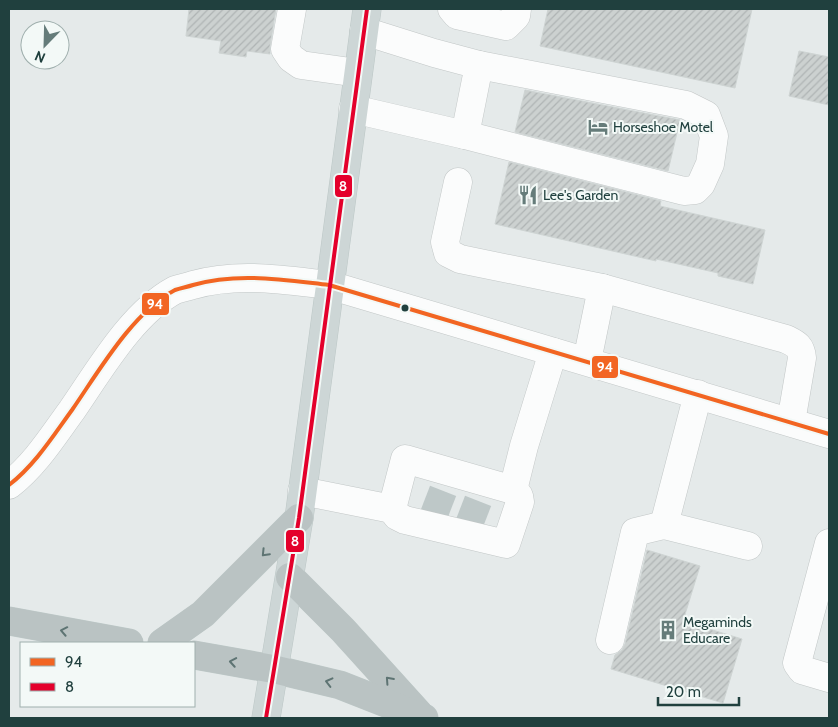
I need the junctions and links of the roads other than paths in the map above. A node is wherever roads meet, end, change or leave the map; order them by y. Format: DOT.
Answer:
graph roads {
  1 [pos="292,9"];
  2 [pos="452,9"];
  3 [pos="517,9"];
  4 [pos="366,20"];
  5 [pos="479,65"];
  6 [pos="358,74"];
  7 [pos="353,109"];
  8 [pos="464,135"];
  9 [pos="458,182"];
  10 [pos="329,285"];
  11 [pos="602,288"];
  12 [pos="553,352"];
  13 [pos="587,362"];
  14 [pos="698,394"];
  15 [pos="791,422"];
  16 [pos="829,434"];
  17 [pos="9,485"];
  18 [pos="513,490"];
  19 [pos="302,491"];
  20 [pos="392,508"];
  21 [pos="299,518"];
  22 [pos="664,525"];
  23 [pos="829,543"];
  24 [pos="748,546"];
  25 [pos="290,577"];
  26 [pos="9,620"];
  27 [pos="610,640"];
  28 [pos="125,642"];
  29 [pos="163,642"];
  30 [pos="195,655"];
  31 [pos="273,669"];
  32 [pos="829,678"];
  33 [pos="266,718"];
  34 [pos="423,718"];
  1 -- 6 [label="street"];
  2 -- 3 [label="street"];
  4 -- 5 [label="street"];
  4 -- 6 [label="main road"];
  5 -- 8 [label="street"];
  5 -- 8 [label="street"];
  6 -- 7 [label="main road"];
  7 -- 8 [label="street"];
  7 -- 10 [label="main road"];
  9 -- 11 [label="street"];
  10 -- 12 [label="street"];
  10 -- 17 [label="street"];
  10 -- 19 [label="main road"];
  11 -- 13 [label="street"];
  11 -- 15 [label="street"];
  12 -- 13 [label="street"];
  12 -- 18 [label="street"];
  13 -- 14 [label="street"];
  14 -- 15 [label="street"];
  14 -- 22 [label="street"];
  15 -- 16 [label="street"];
  18 -- 20 [label="street"];
  18 -- 20 [label="street"];
  19 -- 20 [label="street"];
  19 -- 21 [label="main road"];
  21 -- 25 [label="main road"];
  21 -- 29 [label="highway, one-way"];
  22 -- 24 [label="street"];
  22 -- 27 [label="street"];
  23 -- 32 [label="street"];
  25 -- 31 [label="main road"];
  34 -- 25 [label="highway, one-way"];
  28 -- 26 [label="highway, one-way"];
  31 -- 30 [label="highway, one-way"];
  31 -- 33 [label="main road"];
  34 -- 31 [label="highway, one-way"];
}
